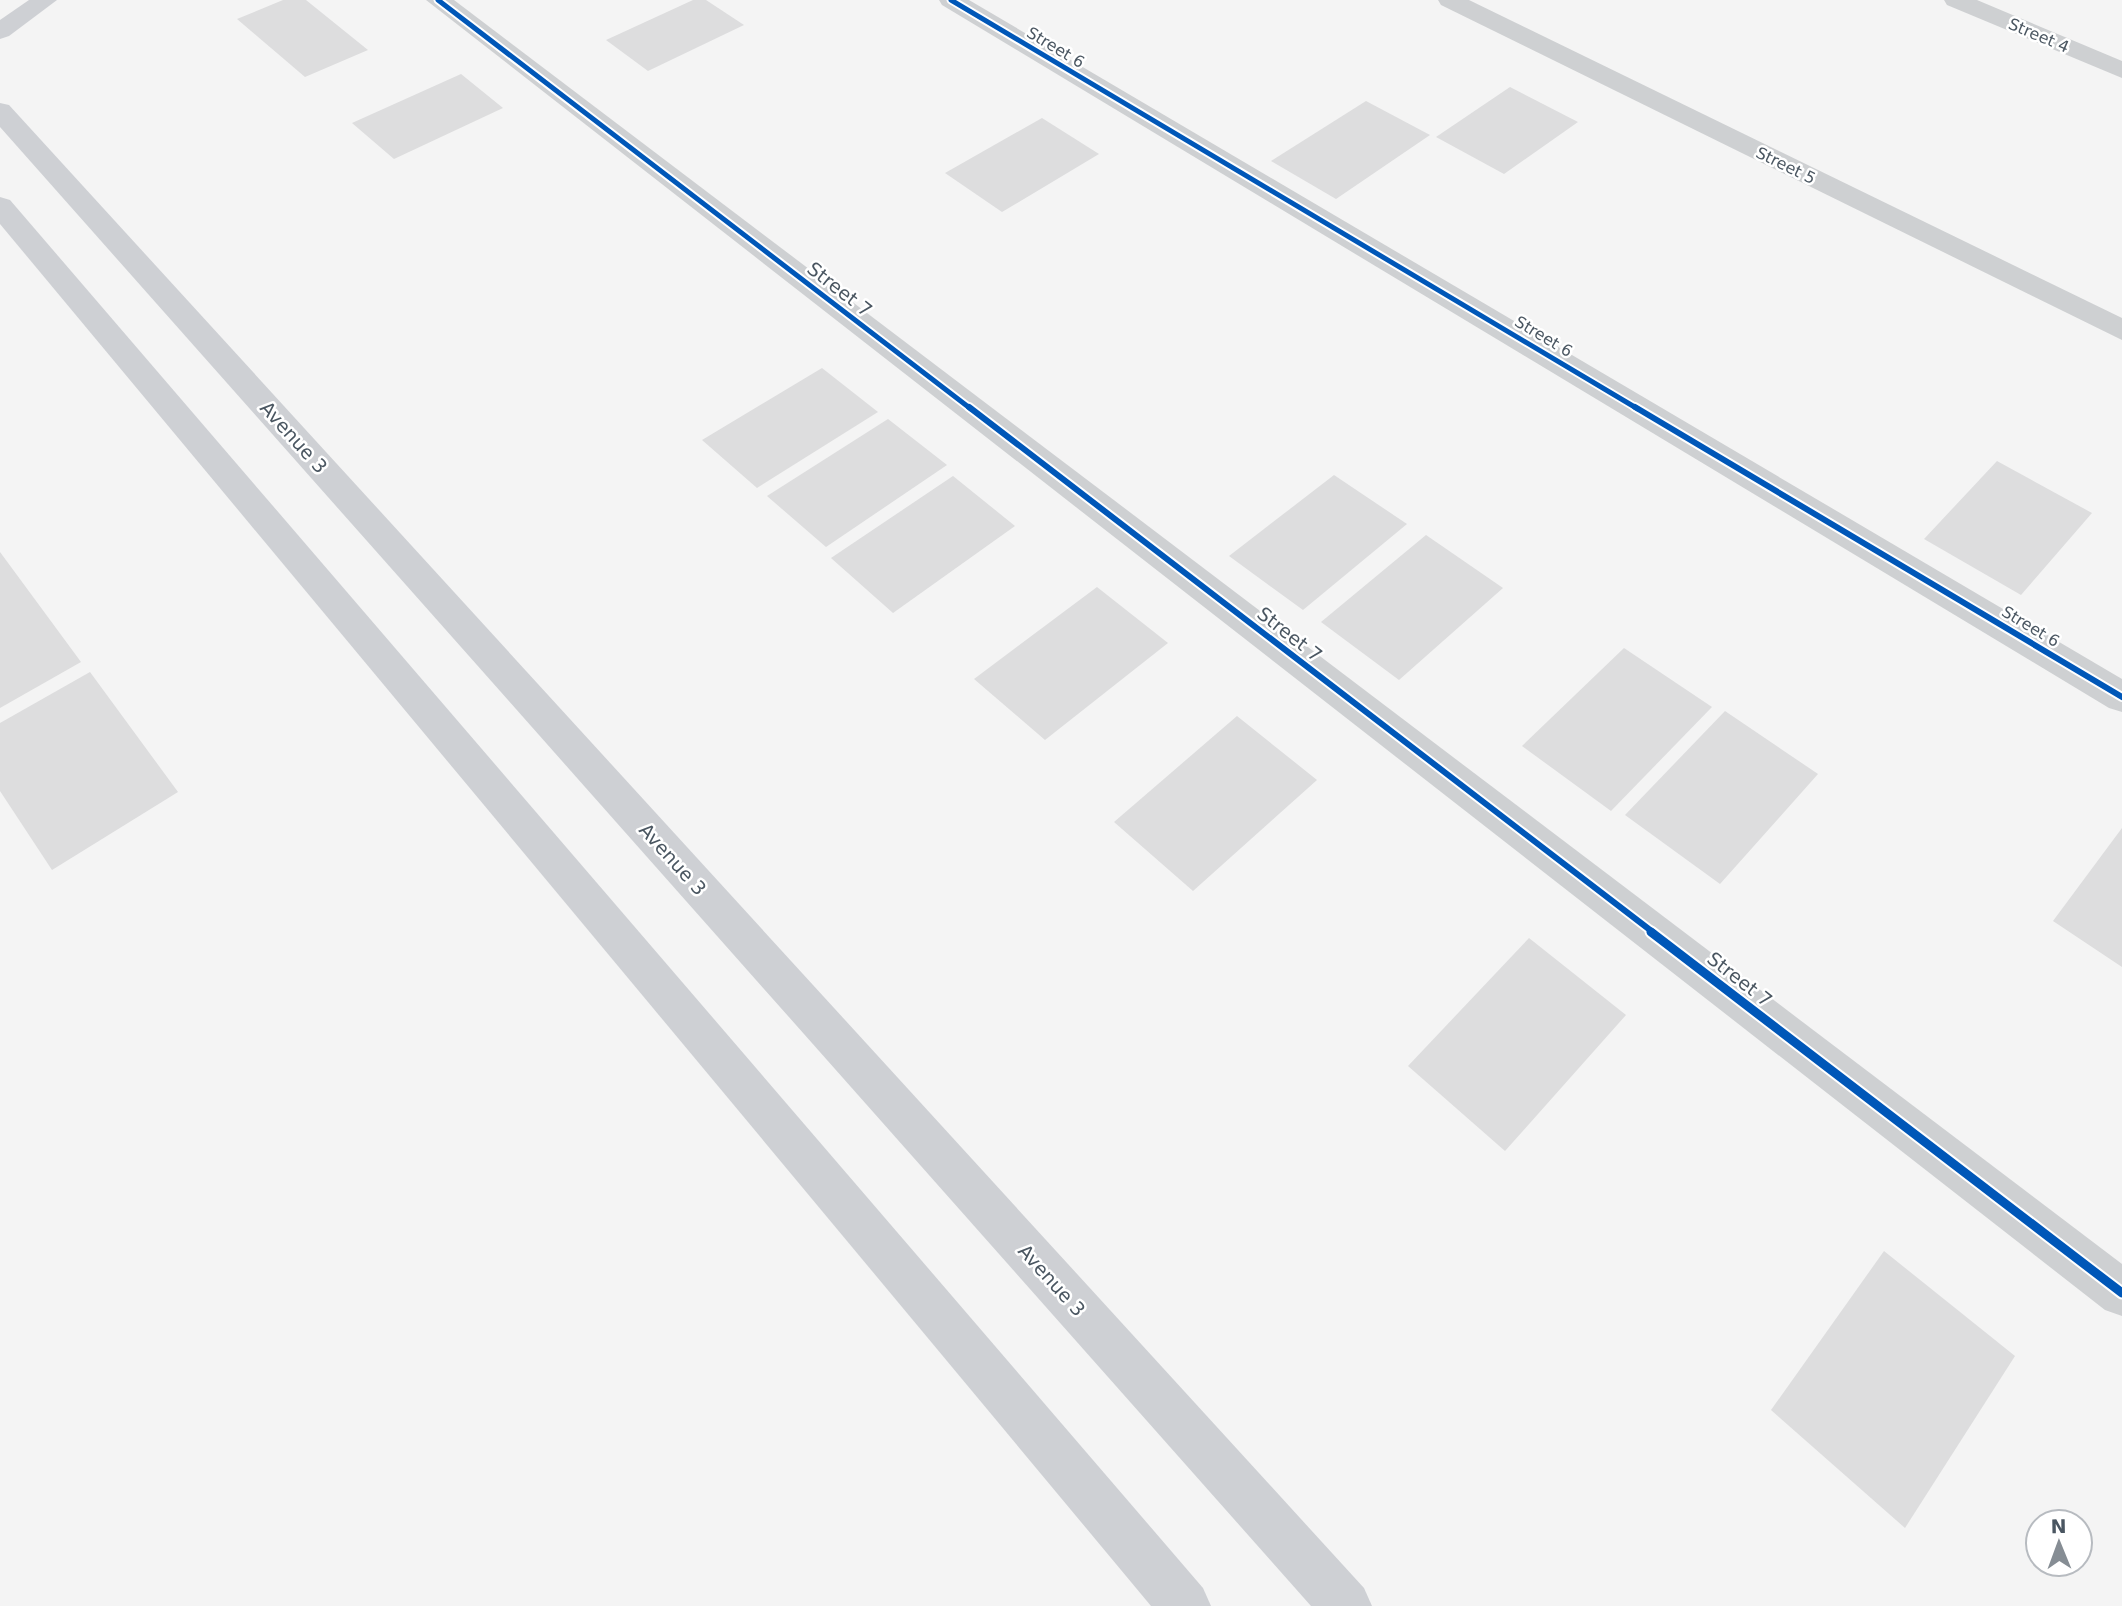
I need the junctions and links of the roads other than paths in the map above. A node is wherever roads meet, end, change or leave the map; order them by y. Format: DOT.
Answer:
graph roads {
  1 [pos="46,0"];
  2 [pos="438,0"];
  3 [pos="951,0"];
  4 [pos="1450,0"];
  5 [pos="1956,0"];
  6 [pos="0,31"];
  7 [pos="2122,70"];
  8 [pos="0,111"];
  9 [pos="0,206"];
  10 [pos="2122,330"];
  11 [pos="2122,697"];
  12 [pos="2122,1293"];
  13 [pos="1185,1606"];
  14 [pos="1346,1606"];
  1 -- 6 [label="main road"];
  2 -- 12 [label="street, Street 7"];
  3 -- 11 [label="street, Street 6"];
  4 -- 10 [label="street, Street 5"];
  5 -- 7 [label="street, Street 4"];
  8 -- 14 [label="main road, Avenue 3"];
  9 -- 13 [label="main road"];
}
